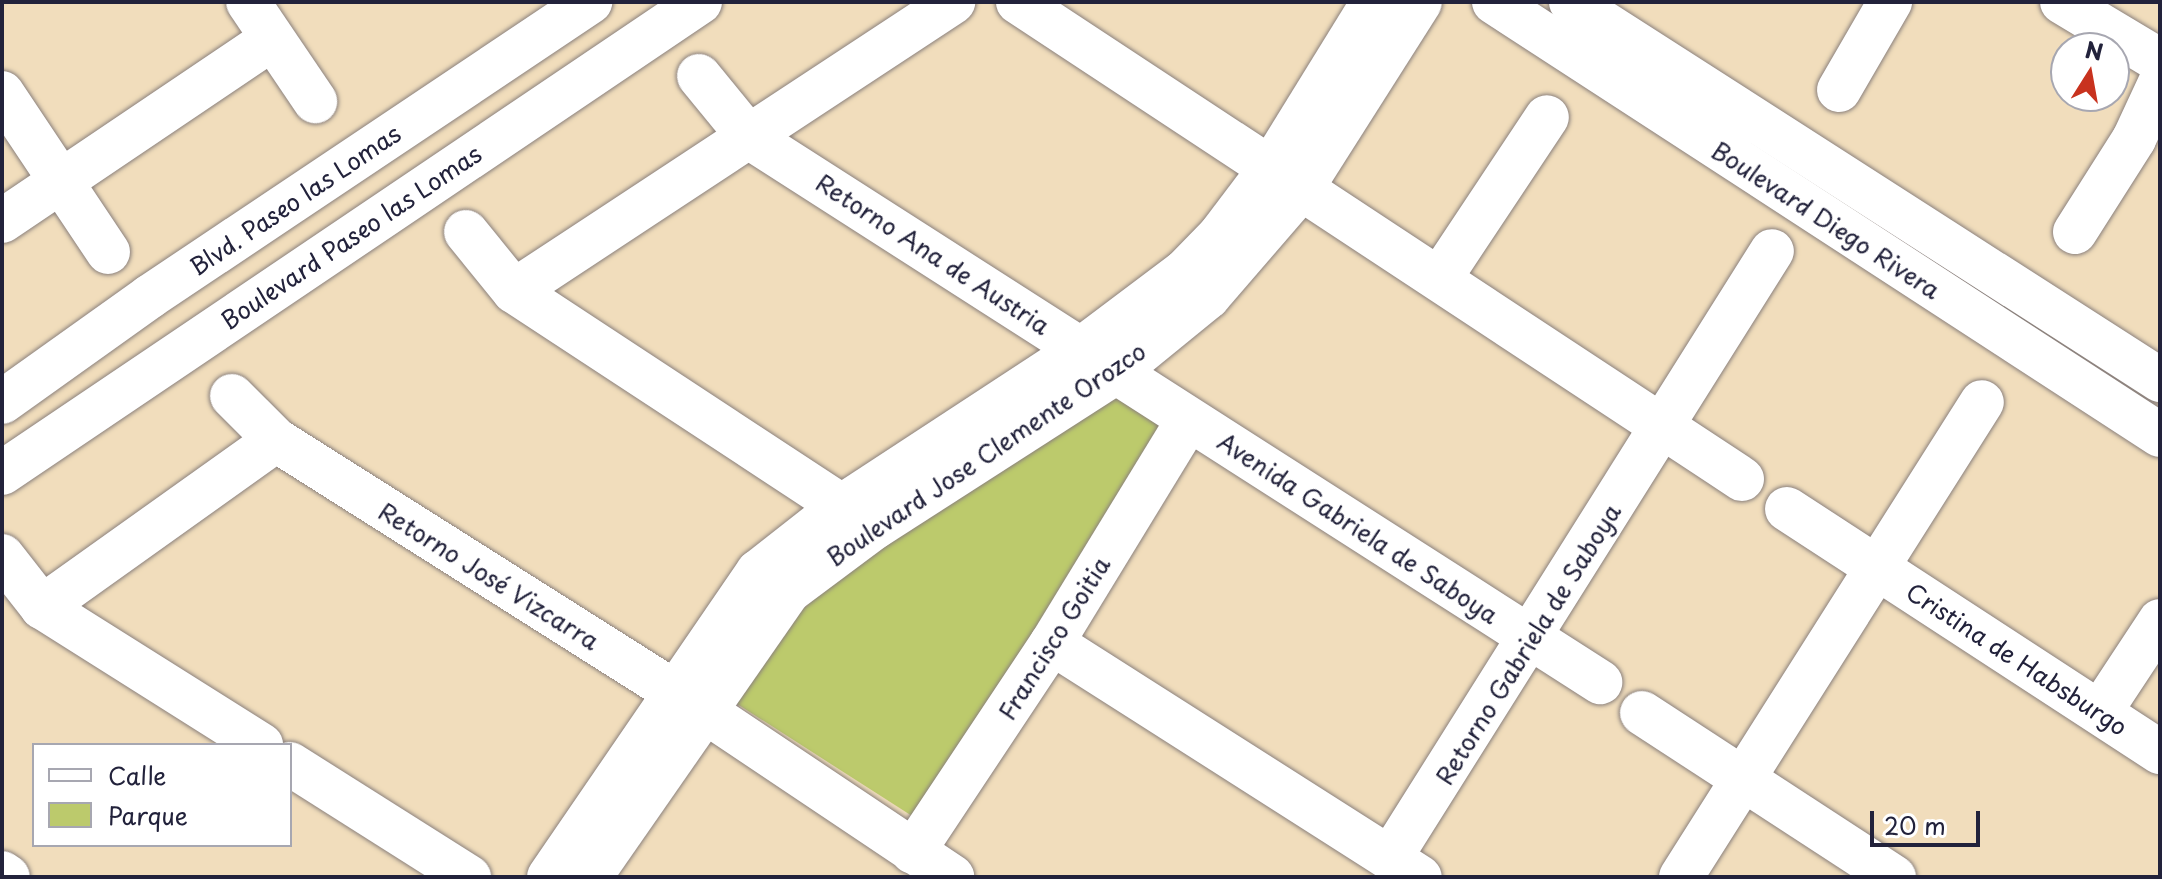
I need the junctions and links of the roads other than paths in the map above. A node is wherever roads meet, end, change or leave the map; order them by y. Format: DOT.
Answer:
graph roads {
  1 [pos="248,2"];
  2 [pos="590,2"];
  3 [pos="700,2"];
  4 [pos="953,2"];
  5 [pos="1018,2"];
  6 [pos="1373,2"];
  7 [pos="1420,2"];
  8 [pos="1494,2"];
  9 [pos="1890,2"];
  10 [pos="2062,2"];
  11 [pos="1581,5"];
  12 [pos="272,39"];
  13 [pos="1560,47"];
  14 [pos="2160,61"];
  15 [pos="699,76"];
  16 [pos="2160,83"];
  17 [pos="1839,90"];
  18 [pos="2,93"];
  19 [pos="315,101"];
  20 [pos="1547,117"];
  21 [pos="398,131"];
  22 [pos="749,137"];
  23 [pos="1286,178"];
  24 [pos="432,181"];
  25 [pos="60,182"];
  26 [pos="2,221"];
  27 [pos="466,232"];
  28 [pos="2075,232"];
  29 [pos="1772,251"];
  30 [pos="108,252"];
  31 [pos="1440,278"];
  32 [pos="514,291"];
  33 [pos="2078,328"];
  34 [pos="1080,350"];
  35 [pos="2052,368"];
  36 [pos="1116,372"];
  37 [pos="2160,380"];
  38 [pos="232,396"];
  39 [pos="2,402"];
  40 [pos="1982,402"];
  41 [pos="1188,420"];
  42 [pos="1665,429"];
  43 [pos="2160,435"];
  44 [pos="276,440"];
  45 [pos="2,473"];
  46 [pos="1742,479"];
  47 [pos="1787,509"];
  48 [pos="859,517"];
  49 [pos="2,556"];
  50 [pos="1874,567"];
  51 [pos="42,607"];
  52 [pos="2160,621"];
  53 [pos="1531,639"];
  54 [pos="1052,643"];
  55 [pos="1600,682"];
  56 [pos="687,701"];
  57 [pos="2100,712"];
  58 [pos="1642,713"];
  59 [pos="258,743"];
  60 [pos="2160,752"];
  61 [pos="292,765"];
  62 [pos="1743,780"];
  63 [pos="913,852"];
  64 [pos="1405,868"];
  65 [pos="2,873"];
  66 [pos="8,877"];
  67 [pos="469,877"];
  68 [pos="549,877"];
  69 [pos="590,877"];
  70 [pos="952,877"];
  71 [pos="1681,877"];
  72 [pos="1894,877"];
  1 -- 12 [label="street"];
  2 -- 21 [label="street, Blvd. Paseo las Lomas"];
  3 -- 24 [label="street, Boulevard Paseo las Lomas"];
  4 -- 22 [label="street"];
  5 -- 23 [label="street"];
  6 -- 23 [label="street, Boulevard Jose Clemente Orozco"];
  7 -- 23 [label="street, Boulevard Jose Clemente Orozco"];
  8 -- 13 [label="street, Boulevard Diego Rivera"];
  9 -- 17 [label="street"];
  10 -- 14 [label="street"];
  11 -- 13 [label="street"];
  11 -- 33 [label="street, Boulevard Diego Rivera"];
  12 -- 19 [label="street"];
  12 -- 25 [label="street"];
  13 -- 35 [label="street, Boulevard Diego Rivera"];
  15 -- 22 [label="street, Retorno Ana de Austria"];
  16 -- 28 [label="street"];
  18 -- 25 [label="street"];
  20 -- 31 [label="street"];
  21 -- 24 [label="street"];
  21 -- 39 [label="street, Blvd. Paseo las Lomas"];
  22 -- 32 [label="street"];
  22 -- 34 [label="street, Retorno Ana de Austria"];
  23 -- 31 [label="street"];
  23 -- 34 [label="street, Boulevard Jose Clemente Orozco"];
  23 -- 36 [label="street, Boulevard Jose Clemente Orozco"];
  24 -- 45 [label="street, Boulevard Paseo las Lomas"];
  25 -- 26 [label="street"];
  25 -- 30 [label="street"];
  27 -- 32 [label="street"];
  29 -- 42 [label="street, Retorno Gabriela de Saboya"];
  31 -- 42 [label="street"];
  32 -- 48 [label="street"];
  33 -- 35 [label="street"];
  33 -- 37 [label="street, Boulevard Diego Rivera"];
  34 -- 36 [label="street, Retorno Ana de Austria"];
  34 -- 48 [label="street, Boulevard Jose Clemente Orozco"];
  35 -- 43 [label="street, Boulevard Diego Rivera"];
  36 -- 41 [label="street, Avenida Gabriela de Saboya"];
  36 -- 48 [label="street, Boulevard Jose Clemente Orozco"];
  38 -- 44 [label="street, Retorno José Vizcarra"];
  40 -- 50 [label="street"];
  41 -- 53 [label="street, Avenida Gabriela de Saboya"];
  41 -- 54 [label="street, Francisco Goitia"];
  42 -- 46 [label="street"];
  42 -- 53 [label="street, Retorno Gabriela de Saboya"];
  44 -- 51 [label="street"];
  44 -- 56 [label="street, Retorno José Vizcarra"];
  47 -- 50 [label="street, Cristina de Habsburgo"];
  48 -- 56 [label="street, Boulevard Jose Clemente Orozco"];
  49 -- 51 [label="street"];
  50 -- 57 [label="street, Cristina de Habsburgo"];
  50 -- 62 [label="street"];
  51 -- 59 [label="street"];
  52 -- 57 [label="street"];
  53 -- 55 [label="street, Avenida Gabriela de Saboya"];
  53 -- 64 [label="street, Retorno Gabriela de Saboya"];
  54 -- 63 [label="street, Francisco Goitia"];
  54 -- 64 [label="street, Retorno Gabriela de Saboya"];
  56 -- 63 [label="street, Retorno José Vizcarra"];
  56 -- 68 [label="street, Boulevard Jose Clemente Orozco"];
  56 -- 69 [label="street, Boulevard Jose Clemente Orozco"];
  57 -- 60 [label="street, Cristina de Habsburgo"];
  58 -- 62 [label="street"];
  61 -- 67 [label="street"];
  62 -- 71 [label="street"];
  62 -- 72 [label="street"];
  63 -- 70 [label="street, Retorno José Vizcarra"];
  65 -- 66 [label="street"];
}
